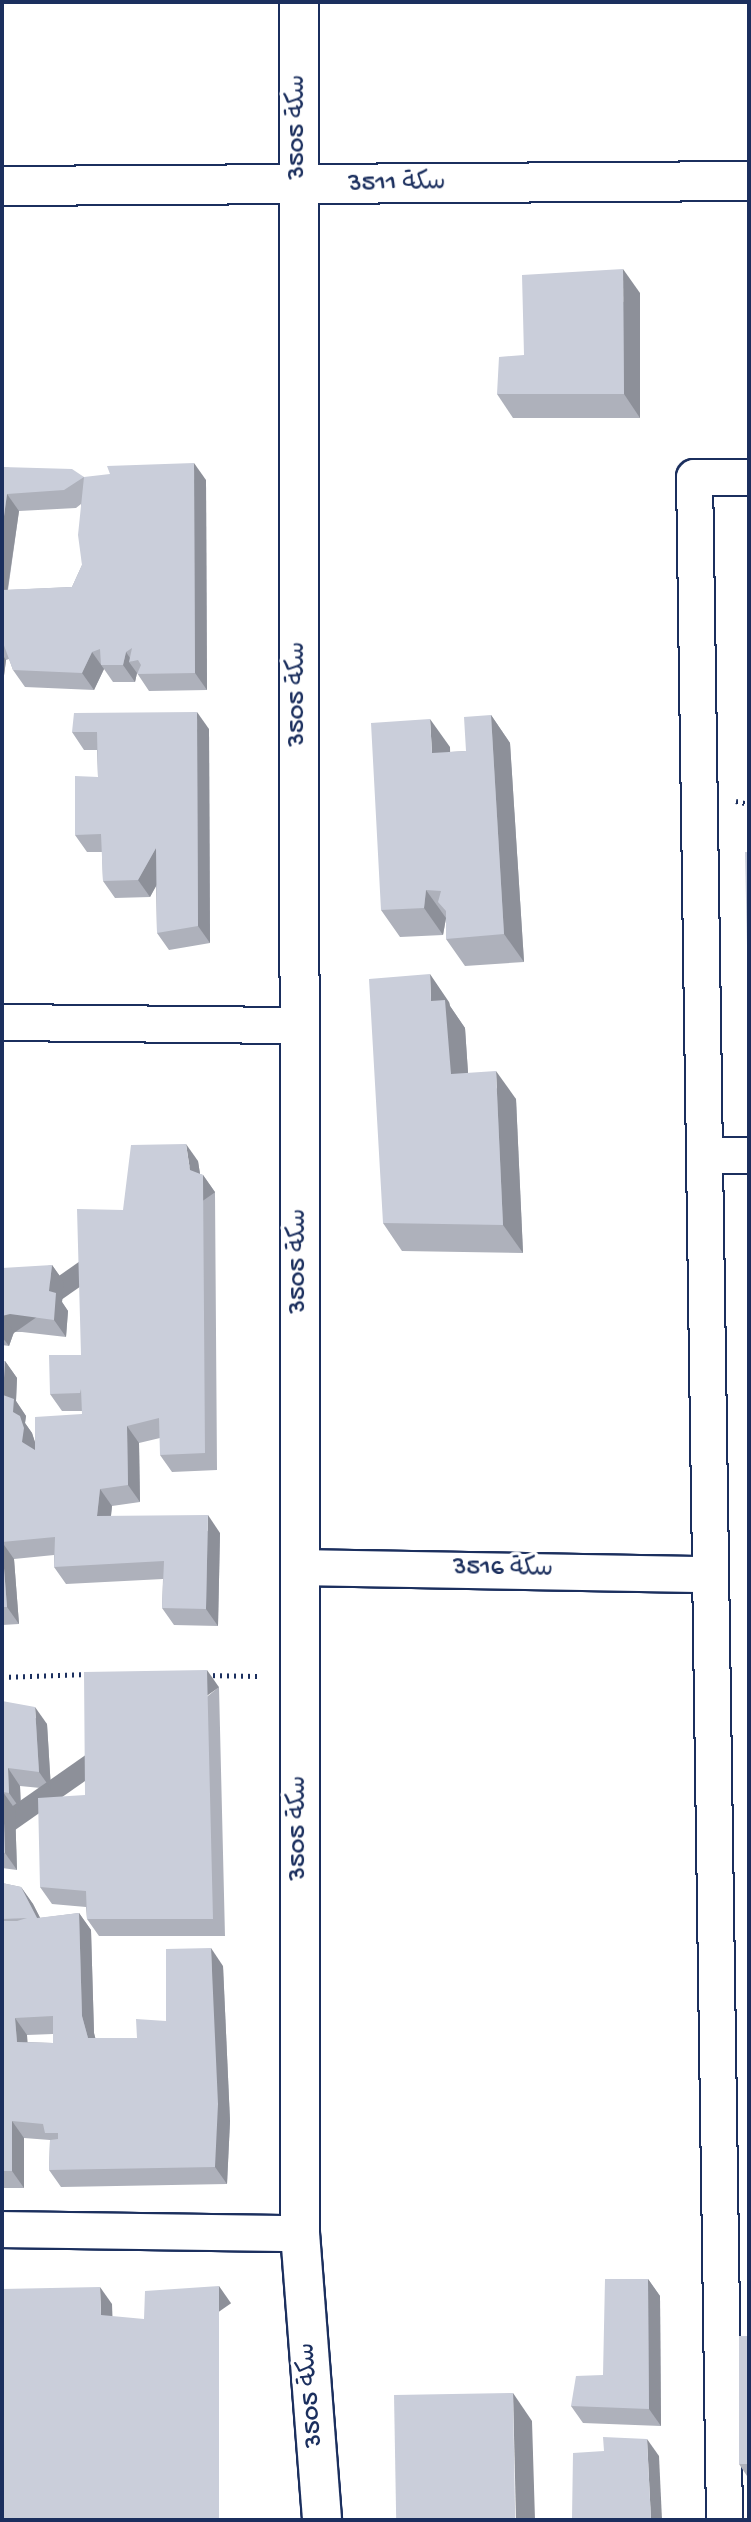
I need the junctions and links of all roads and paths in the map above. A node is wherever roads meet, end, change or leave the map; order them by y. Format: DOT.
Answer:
graph roads {
  1 [pos="299,2"];
  2 [pos="749,181"];
  3 [pos="2,186"];
  4 [pos="299,186"];
  5 [pos="749,477"];
  6 [pos="2,1022"];
  7 [pos="299,1025"];
  8 [pos="706,1155"];
  9 [pos="749,1155"];
  10 [pos="300,1567"];
  11 [pos="707,1574"];
  12 [pos="95,1674"];
  13 [pos="204,1675"];
  14 [pos="300,1676"];
  15 [pos="2,1677"];
  16 [pos="2,2229"];
  17 [pos="300,2233"];
  18 [pos="736,2277"];
  19 [pos="322,2520"];
  20 [pos="724,2520"];
  1 -- 4 [label="street, سكة 3505"];
  2 -- 4 [label="street, سكة 3511"];
  3 -- 4 [label="street, سكة 3511"];
  4 -- 7 [label="street, سكة 3505"];
  5 -- 8 [label="street"];
  6 -- 7 [label="street"];
  7 -- 10 [label="street, سكة 3505"];
  8 -- 9 [label="street"];
  8 -- 11 [label="street"];
  10 -- 11 [label="street, سكة 3516"];
  10 -- 14 [label="street, سكة 3505"];
  11 -- 18 [label="street"];
  12 -- 15 [label="path"];
  13 -- 14 [label="path"];
  14 -- 17 [label="street, سكة 3505"];
  16 -- 17 [label="street"];
  17 -- 19 [label="street, سكة 3505"];
  18 -- 20 [label="street"];
}
